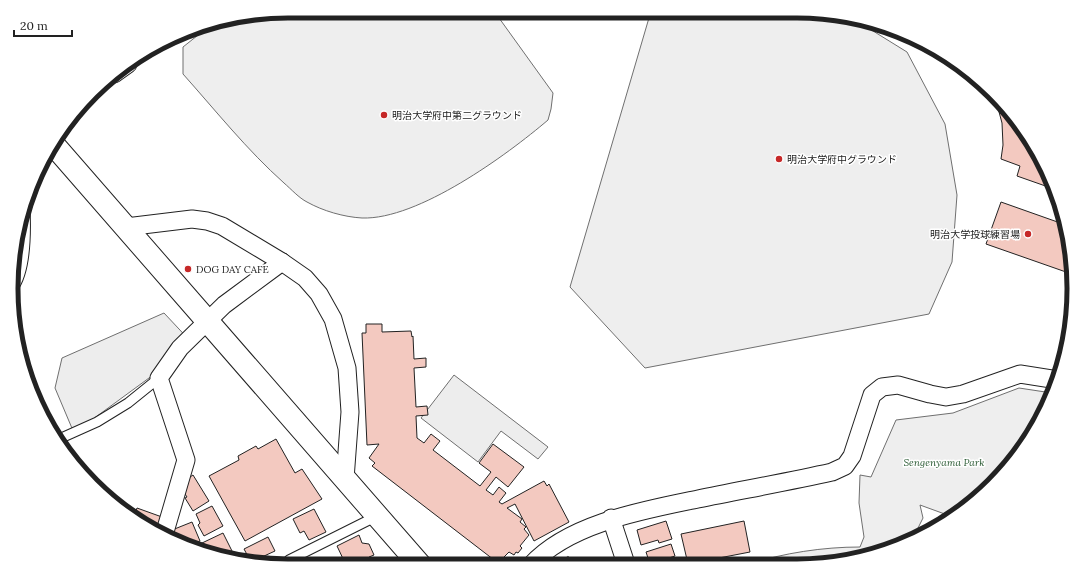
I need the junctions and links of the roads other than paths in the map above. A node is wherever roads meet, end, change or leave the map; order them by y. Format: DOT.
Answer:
graph roads {
  1 [pos="57,148"];
  2 [pos="25,225"];
  3 [pos="126,227"];
  4 [pos="282,262"];
  5 [pos="18,281"];
  6 [pos="208,321"];
  7 [pos="159,378"];
  8 [pos="1051,379"];
  9 [pos="62,437"];
  10 [pos="345,479"];
  11 [pos="377,516"];
  12 [pos="611,518"];
  13 [pos="166,529"];
  14 [pos="291,559"];
  15 [pos="415,559"];
  16 [pos="536,559"];
  17 [pos="624,559"];
  1 -- 3 [label="main road"];
  2 -- 5 [label="lane"];
  3 -- 4 [label="street"];
  3 -- 6 [label="main road"];
  4 -- 6 [label="street"];
  4 -- 10 [label="street"];
  6 -- 7 [label="street"];
  6 -- 10 [label="main road"];
  7 -- 9 [label="lane"];
  7 -- 13 [label="street"];
  8 -- 12 [label="street"];
  10 -- 11 [label="main road"];
  11 -- 14 [label="lane"];
  11 -- 15 [label="main road"];
  12 -- 16 [label="street"];
  12 -- 17 [label="street"];
}
